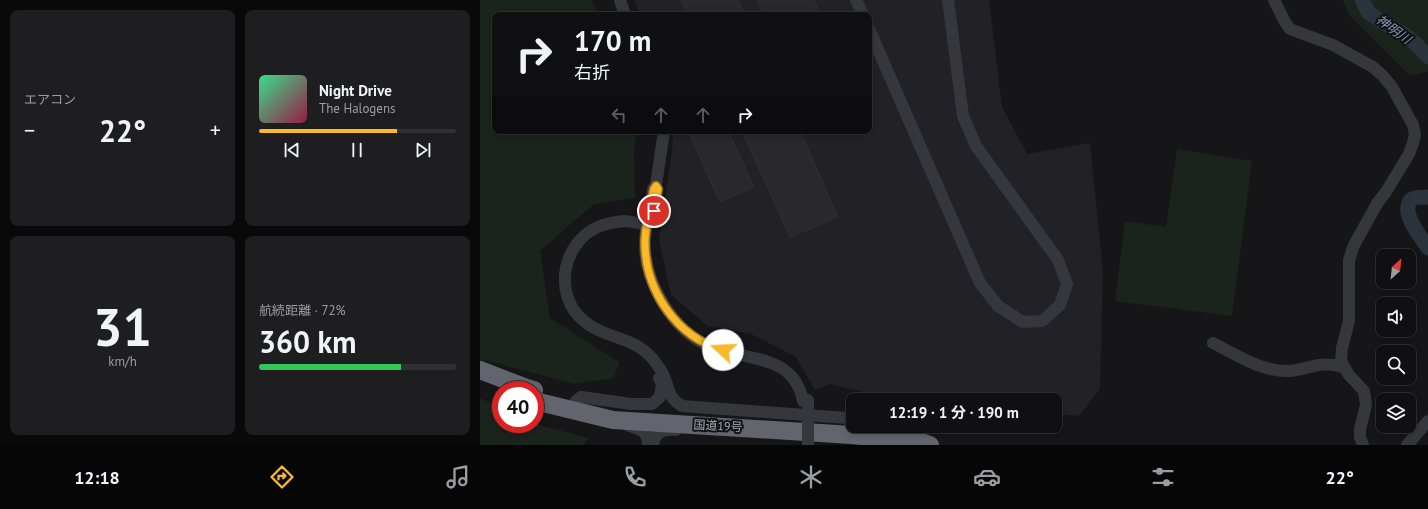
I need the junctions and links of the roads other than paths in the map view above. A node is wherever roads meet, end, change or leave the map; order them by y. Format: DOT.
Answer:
graph roads {
  1 [pos="620,0"];
  2 [pos="856,0"];
  3 [pos="948,0"];
  4 [pos="1274,0"];
  5 [pos="624,12"];
  6 [pos="862,12"];
  7 [pos="872,36"];
  8 [pos="664,134"];
  9 [pos="650,221"];
  10 [pos="1213,343"];
  11 [pos="1344,366"];
  12 [pos="483,376"];
  13 [pos="501,381"];
  14 [pos="492,382"];
  15 [pos="544,393"];
  16 [pos="576,401"];
  17 [pos="544,402"];
  18 [pos="846,418"];
  19 [pos="614,420"];
  20 [pos="1428,421"];
  21 [pos="846,424"];
  22 [pos="760,428"];
  23 [pos="895,433"];
  24 [pos="648,445"];
  25 [pos="653,445"];
  26 [pos="805,445"];
  27 [pos="902,445"];
  28 [pos="930,445"];
  29 [pos="1363,445"];
  30 [pos="1406,445"];
  1 -- 5 [label="street"];
  2 -- 6 [label="street"];
  3 -- 7 [label="street"];
  4 -- 11 [label="street"];
  8 -- 9 [label="street"];
  9 -- 16 [label="street"];
  9 -- 18 [label="street"];
  9 -- 26 [label="street"];
  10 -- 11 [label="street"];
  11 -- 29 [label="street"];
  12 -- 13 [label="highway, 国道19号"];
  12 -- 14 [label="highway, 国道19号"];
  15 -- 16 [label="highway, 国道19号"];
  16 -- 21 [label="highway, 国道19号"];
  17 -- 19 [label="highway, 国道19号"];
  19 -- 22 [label="highway, 国道19号"];
  19 -- 24 [label="street"];
  20 -- 30 [label="street"];
  22 -- 25 [label="street"];
  22 -- 27 [label="highway, 国道19号"];
  23 -- 28 [label="highway"];
}
